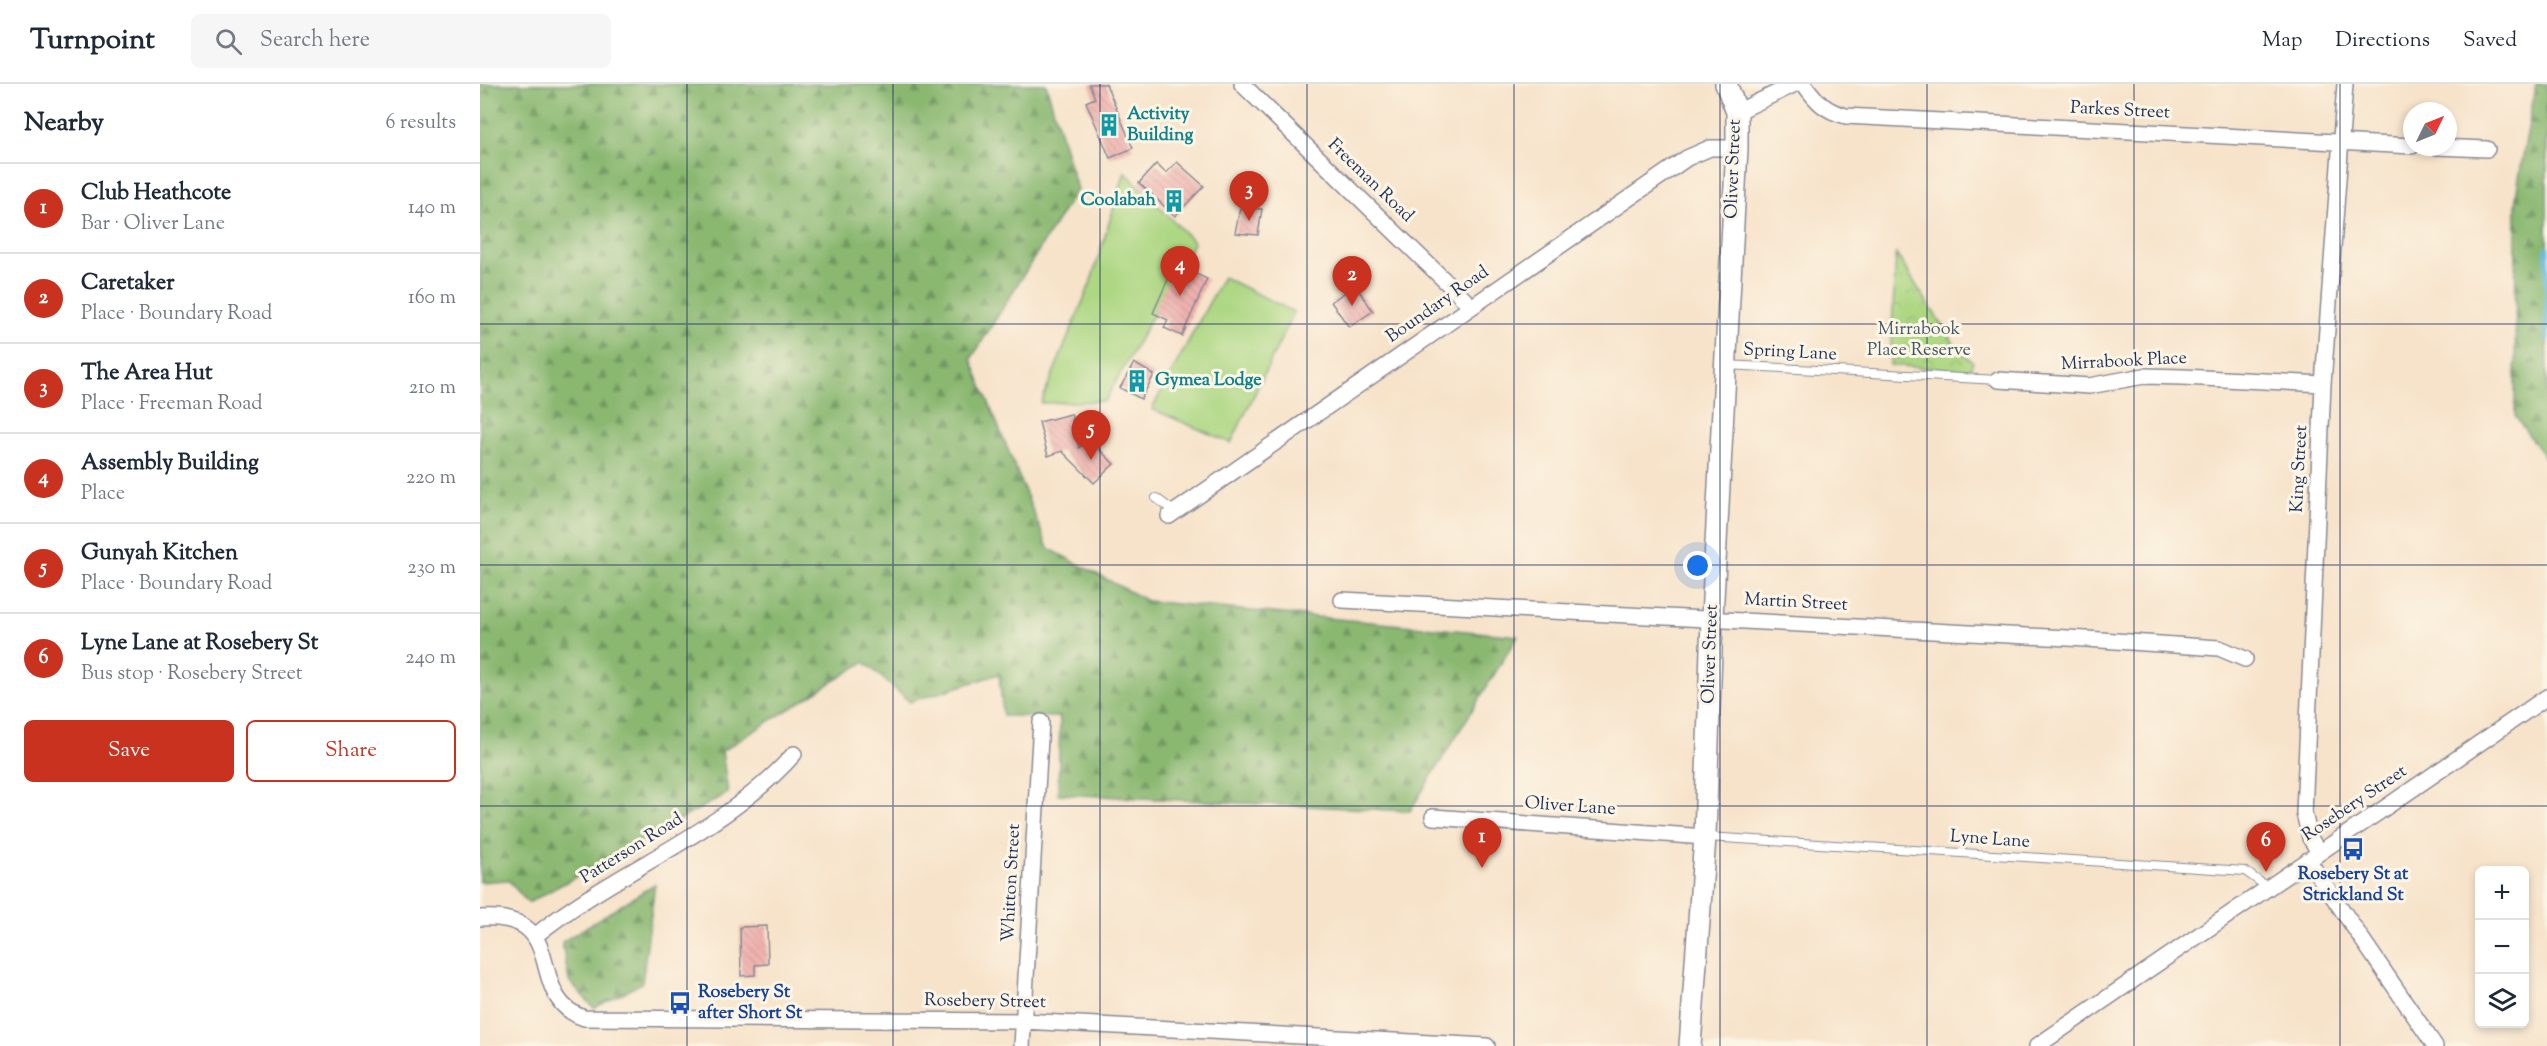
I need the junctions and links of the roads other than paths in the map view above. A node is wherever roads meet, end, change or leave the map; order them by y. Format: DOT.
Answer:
graph roads {
  1 [pos="1242,84"];
  2 [pos="1726,84"];
  3 [pos="1795,84"];
  4 [pos="1804,84"];
  5 [pos="2345,84"];
  6 [pos="1737,112"];
  7 [pos="2342,142"];
  8 [pos="2403,145"];
  9 [pos="1737,148"];
  10 [pos="2457,148"];
  11 [pos="2487,149"];
  12 [pos="1471,306"];
  13 [pos="1725,365"];
  14 [pos="1998,380"];
  15 [pos="2324,384"];
  16 [pos="1156,498"];
  17 [pos="1172,514"];
  18 [pos="1342,600"];
  19 [pos="1712,618"];
  20 [pos="2245,659"];
  21 [pos="2547,697"];
  22 [pos="1041,722"];
  23 [pos="794,754"];
  24 [pos="1433,817"];
  25 [pos="1705,837"];
  26 [pos="2313,856"];
  27 [pos="2267,887"];
  28 [pos="480,918"];
  29 [pos="535,936"];
  30 [pos="1023,1021"];
  31 [pos="1022,1046"];
  32 [pos="1487,1046"];
  33 [pos="1690,1046"];
  34 [pos="2037,1046"];
  35 [pos="2435,1046"];
  1 -- 12 [label="street, Freeman Road"];
  2 -- 6 [label="street, Oliver Street"];
  3 -- 6 [label="street"];
  4 -- 7 [label="street, Parkes Street"];
  5 -- 7 [label="street, King Street"];
  6 -- 9 [label="street, Oliver Street"];
  7 -- 8 [label="street, Parkes Street"];
  7 -- 15 [label="street, King Street"];
  9 -- 12 [label="street, Boundary Road"];
  9 -- 13 [label="street, Oliver Street"];
  10 -- 11 [label="street"];
  12 -- 17 [label="street, Boundary Road"];
  13 -- 14 [label="lane, Spring Lane"];
  13 -- 19 [label="street, Oliver Street"];
  14 -- 15 [label="street, Mirrabook Place"];
  15 -- 26 [label="street, King Street"];
  16 -- 17 [label="lane"];
  18 -- 19 [label="street, Martin Street"];
  19 -- 20 [label="street, Martin Street"];
  19 -- 25 [label="street, Oliver Street"];
  21 -- 26 [label="street, Rosebery Street"];
  22 -- 30 [label="street, Whitton Street"];
  23 -- 29 [label="street, Patterson Road"];
  24 -- 25 [label="street, Oliver Lane"];
  25 -- 27 [label="lane, Lyne Lane"];
  25 -- 33 [label="street, Oliver Street"];
  26 -- 27 [label="street, Rosebery Street"];
  26 -- 35 [label="street, King Street"];
  27 -- 34 [label="street, Rosebery Street"];
  28 -- 29 [label="street"];
  29 -- 30 [label="street, Rosebery Street"];
  30 -- 31 [label="street, Whitton Street"];
  30 -- 32 [label="street, Rosebery Street"];
}
